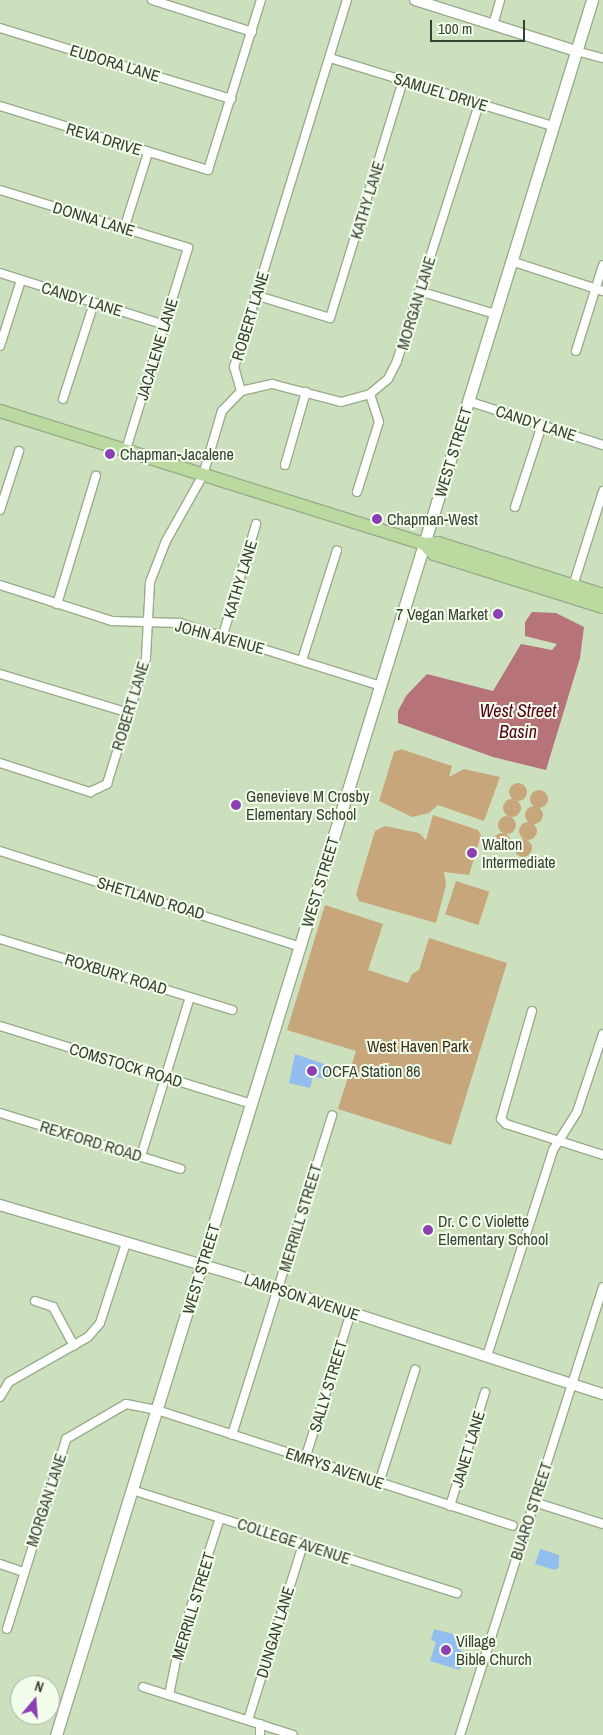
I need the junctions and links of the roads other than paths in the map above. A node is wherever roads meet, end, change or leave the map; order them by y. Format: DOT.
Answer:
graph roads {
  1 [pos="152,0"];
  2 [pos="261,0"];
  3 [pos="347,0"];
  4 [pos="415,0"];
  5 [pos="500,0"];
  6 [pos="592,0"];
  7 [pos="493,24"];
  8 [pos="0,28"];
  9 [pos="252,32"];
  10 [pos="576,50"];
  11 [pos="330,58"];
  12 [pos="603,58"];
  13 [pos="403,81"];
  14 [pos="230,99"];
  15 [pos="478,104"];
  16 [pos="0,106"];
  17 [pos="553,126"];
  18 [pos="148,153"];
  19 [pos="0,190"];
  20 [pos="124,229"];
  21 [pos="188,248"];
  22 [pos="511,261"];
  23 [pos="603,265"];
  24 [pos="0,274"];
  25 [pos="21,280"];
  26 [pos="599,289"];
  27 [pos="419,290"];
  28 [pos="256,295"];
  29 [pos="94,303"];
  30 [pos="495,314"];
  31 [pos="165,325"];
  32 [pos="0,346"];
  33 [pos="576,351"];
  34 [pos="242,390"];
  35 [pos="306,392"];
  36 [pos="370,394"];
  37 [pos="63,399"];
  38 [pos="468,401"];
  39 [pos="0,411"];
  40 [pos="542,425"];
  41 [pos="603,445"];
  42 [pos="126,450"];
  43 [pos="19,451"];
  44 [pos="285,465"];
  45 [pos="203,475"];
  46 [pos="96,476"];
  47 [pos="603,491"];
  48 [pos="357,492"];
  49 [pos="515,507"];
  50 [pos="0,510"];
  51 [pos="256,524"];
  52 [pos="424,544"];
  53 [pos="336,550"];
  54 [pos="0,585"];
  55 [pos="571,591"];
  56 [pos="603,595"];
  57 [pos="57,604"];
  58 [pos="603,607"];
  59 [pos="148,623"];
  60 [pos="223,635"];
  61 [pos="302,660"];
  62 [pos="0,674"];
  63 [pos="381,686"];
  64 [pos="129,713"];
  65 [pos="0,763"];
  66 [pos="0,851"];
  67 [pos="0,939"];
  68 [pos="300,947"];
  69 [pos="190,998"];
  70 [pos="232,1010"];
  71 [pos="532,1012"];
  72 [pos="0,1026"];
  73 [pos="603,1034"];
  74 [pos="164,1077"];
  75 [pos="252,1104"];
  76 [pos="0,1112"];
  77 [pos="332,1115"];
  78 [pos="558,1141"];
  79 [pos="603,1155"];
  80 [pos="141,1156"];
  81 [pos="181,1169"];
  82 [pos="0,1205"];
  83 [pos="126,1243"];
  84 [pos="203,1265"];
  85 [pos="603,1288"];
  86 [pos="278,1289"];
  87 [pos="35,1301"];
  88 [pos="600,1308"];
  89 [pos="351,1312"];
  90 [pos="74,1346"];
  91 [pos="487,1356"];
  92 [pos="415,1370"];
  93 [pos="572,1384"];
  94 [pos="485,1392"];
  95 [pos="603,1394"];
  96 [pos="0,1397"];
  97 [pos="157,1410"];
  98 [pos="232,1435"];
  99 [pos="306,1459"];
  100 [pos="379,1483"];
  101 [pos="132,1490"];
  102 [pos="534,1502"];
  103 [pos="450,1506"];
  104 [pos="220,1518"];
  105 [pos="603,1524"];
  106 [pos="513,1526"];
  107 [pos="303,1544"];
  108 [pos="0,1564"];
  109 [pos="23,1572"];
  110 [pos="457,1593"];
  111 [pos="7,1629"];
  112 [pos="143,1687"];
  113 [pos="169,1695"];
  114 [pos="248,1720"];
  115 [pos="260,1724"];
  116 [pos="56,1735"];
  117 [pos="260,1735"];
  118 [pos="293,1735"];
  119 [pos="460,1735"];
  1 -- 9 [label="street"];
  2 -- 9 [label="street"];
  3 -- 11 [label="street, ROBERT LANE"];
  4 -- 7 [label="street"];
  5 -- 7 [label="street"];
  6 -- 10 [label="main road, WEST STREET"];
  7 -- 10 [label="street"];
  8 -- 14 [label="street, EUDORA LANE"];
  9 -- 14 [label="street"];
  10 -- 12 [label="street"];
  10 -- 17 [label="main road, WEST STREET"];
  11 -- 13 [label="street, SAMUEL DRIVE"];
  11 -- 28 [label="street, ROBERT LANE"];
  13 -- 15 [label="street, SAMUEL DRIVE"];
  13 -- 28 [label="street, KATHY LANE"];
  14 -- 18 [label="street, REVA DRIVE"];
  15 -- 17 [label="street, SAMUEL DRIVE"];
  15 -- 27 [label="street, MORGAN LANE"];
  16 -- 18 [label="street, REVA DRIVE"];
  17 -- 22 [label="main road, WEST STREET"];
  18 -- 20 [label="street"];
  19 -- 20 [label="street, DONNA LANE"];
  20 -- 21 [label="street, DONNA LANE"];
  21 -- 31 [label="street, JACALENE LANE"];
  22 -- 26 [label="street"];
  22 -- 30 [label="main road, WEST STREET"];
  23 -- 26 [label="street"];
  24 -- 25 [label="street, CANDY LANE"];
  25 -- 29 [label="street, CANDY LANE"];
  25 -- 32 [label="street"];
  26 -- 33 [label="street"];
  27 -- 30 [label="street"];
  27 -- 36 [label="street, MORGAN LANE"];
  28 -- 34 [label="street, ROBERT LANE"];
  29 -- 31 [label="street, CANDY LANE"];
  29 -- 37 [label="street"];
  30 -- 38 [label="main road, WEST STREET"];
  31 -- 42 [label="street, JACALENE LANE"];
  34 -- 35 [label="street"];
  34 -- 45 [label="street, ROBERT LANE"];
  35 -- 36 [label="street"];
  35 -- 44 [label="street"];
  36 -- 48 [label="street"];
  38 -- 40 [label="street, CANDY LANE"];
  38 -- 52 [label="main road, WEST STREET"];
  39 -- 42 [label="main road"];
  40 -- 41 [label="street, CANDY LANE"];
  40 -- 49 [label="street"];
  42 -- 45 [label="main road"];
  43 -- 50 [label="street"];
  45 -- 52 [label="main road"];
  45 -- 59 [label="street, ROBERT LANE"];
  46 -- 57 [label="street"];
  47 -- 55 [label="street"];
  51 -- 60 [label="street, KATHY LANE"];
  52 -- 55 [label="main road"];
  52 -- 63 [label="main road, WEST STREET"];
  53 -- 61 [label="street"];
  54 -- 57 [label="street, JOHN AVENUE"];
  55 -- 56 [label="main road"];
  55 -- 58 [label="main road"];
  57 -- 59 [label="street, JOHN AVENUE"];
  59 -- 60 [label="street, JOHN AVENUE"];
  59 -- 64 [label="street, ROBERT LANE"];
  60 -- 61 [label="street, JOHN AVENUE"];
  61 -- 63 [label="street, JOHN AVENUE"];
  62 -- 64 [label="street"];
  63 -- 68 [label="main road, WEST STREET"];
  64 -- 65 [label="street, ROBERT LANE"];
  66 -- 68 [label="street, SHETLAND ROAD"];
  67 -- 69 [label="street, ROXBURY ROAD"];
  68 -- 75 [label="main road, WEST STREET"];
  69 -- 70 [label="street, ROXBURY ROAD"];
  69 -- 74 [label="street"];
  71 -- 78 [label="street"];
  72 -- 74 [label="street, COMSTOCK ROAD"];
  73 -- 78 [label="street"];
  74 -- 75 [label="street, COMSTOCK ROAD"];
  74 -- 80 [label="street"];
  75 -- 84 [label="main road, WEST STREET"];
  76 -- 80 [label="street, REXFORD ROAD"];
  77 -- 86 [label="street, MERRILL STREET"];
  78 -- 79 [label="street"];
  78 -- 91 [label="street"];
  80 -- 81 [label="street, REXFORD ROAD"];
  82 -- 83 [label="street, LAMPSON AVENUE"];
  83 -- 84 [label="street, LAMPSON AVENUE"];
  83 -- 90 [label="street"];
  84 -- 86 [label="street, LAMPSON AVENUE"];
  84 -- 97 [label="main road, WEST STREET"];
  85 -- 88 [label="street, BUARO STREET"];
  86 -- 89 [label="street, LAMPSON AVENUE"];
  86 -- 98 [label="street, MERRILL STREET"];
  87 -- 90 [label="street"];
  88 -- 93 [label="street, BUARO STREET"];
  89 -- 91 [label="street, LAMPSON AVENUE"];
  89 -- 99 [label="street, SALLY STREET"];
  90 -- 96 [label="street"];
  91 -- 93 [label="street, LAMPSON AVENUE"];
  92 -- 100 [label="street"];
  93 -- 95 [label="street, LAMPSON AVENUE"];
  93 -- 102 [label="street, BUARO STREET"];
  94 -- 103 [label="street, JANET LANE"];
  97 -- 98 [label="street, EMRYS AVENUE"];
  97 -- 101 [label="main road, WEST STREET"];
  97 -- 109 [label="street, MORGAN LANE"];
  98 -- 99 [label="street, EMRYS AVENUE"];
  99 -- 100 [label="street, EMRYS AVENUE"];
  100 -- 103 [label="street, EMRYS AVENUE"];
  101 -- 104 [label="street, COLLEGE AVENUE"];
  101 -- 116 [label="main road, WEST STREET"];
  102 -- 105 [label="street"];
  102 -- 119 [label="street, BUARO STREET"];
  103 -- 106 [label="street, EMRYS AVENUE"];
  104 -- 107 [label="street, COLLEGE AVENUE"];
  104 -- 113 [label="street, MERRILL STREET"];
  107 -- 110 [label="street, COLLEGE AVENUE"];
  107 -- 114 [label="street, DUNGAN LANE"];
  108 -- 109 [label="street"];
  109 -- 111 [label="street, MORGAN LANE"];
  112 -- 113 [label="street"];
  113 -- 114 [label="street"];
  114 -- 115 [label="street"];
  115 -- 117 [label="street"];
  115 -- 118 [label="street"];
}
